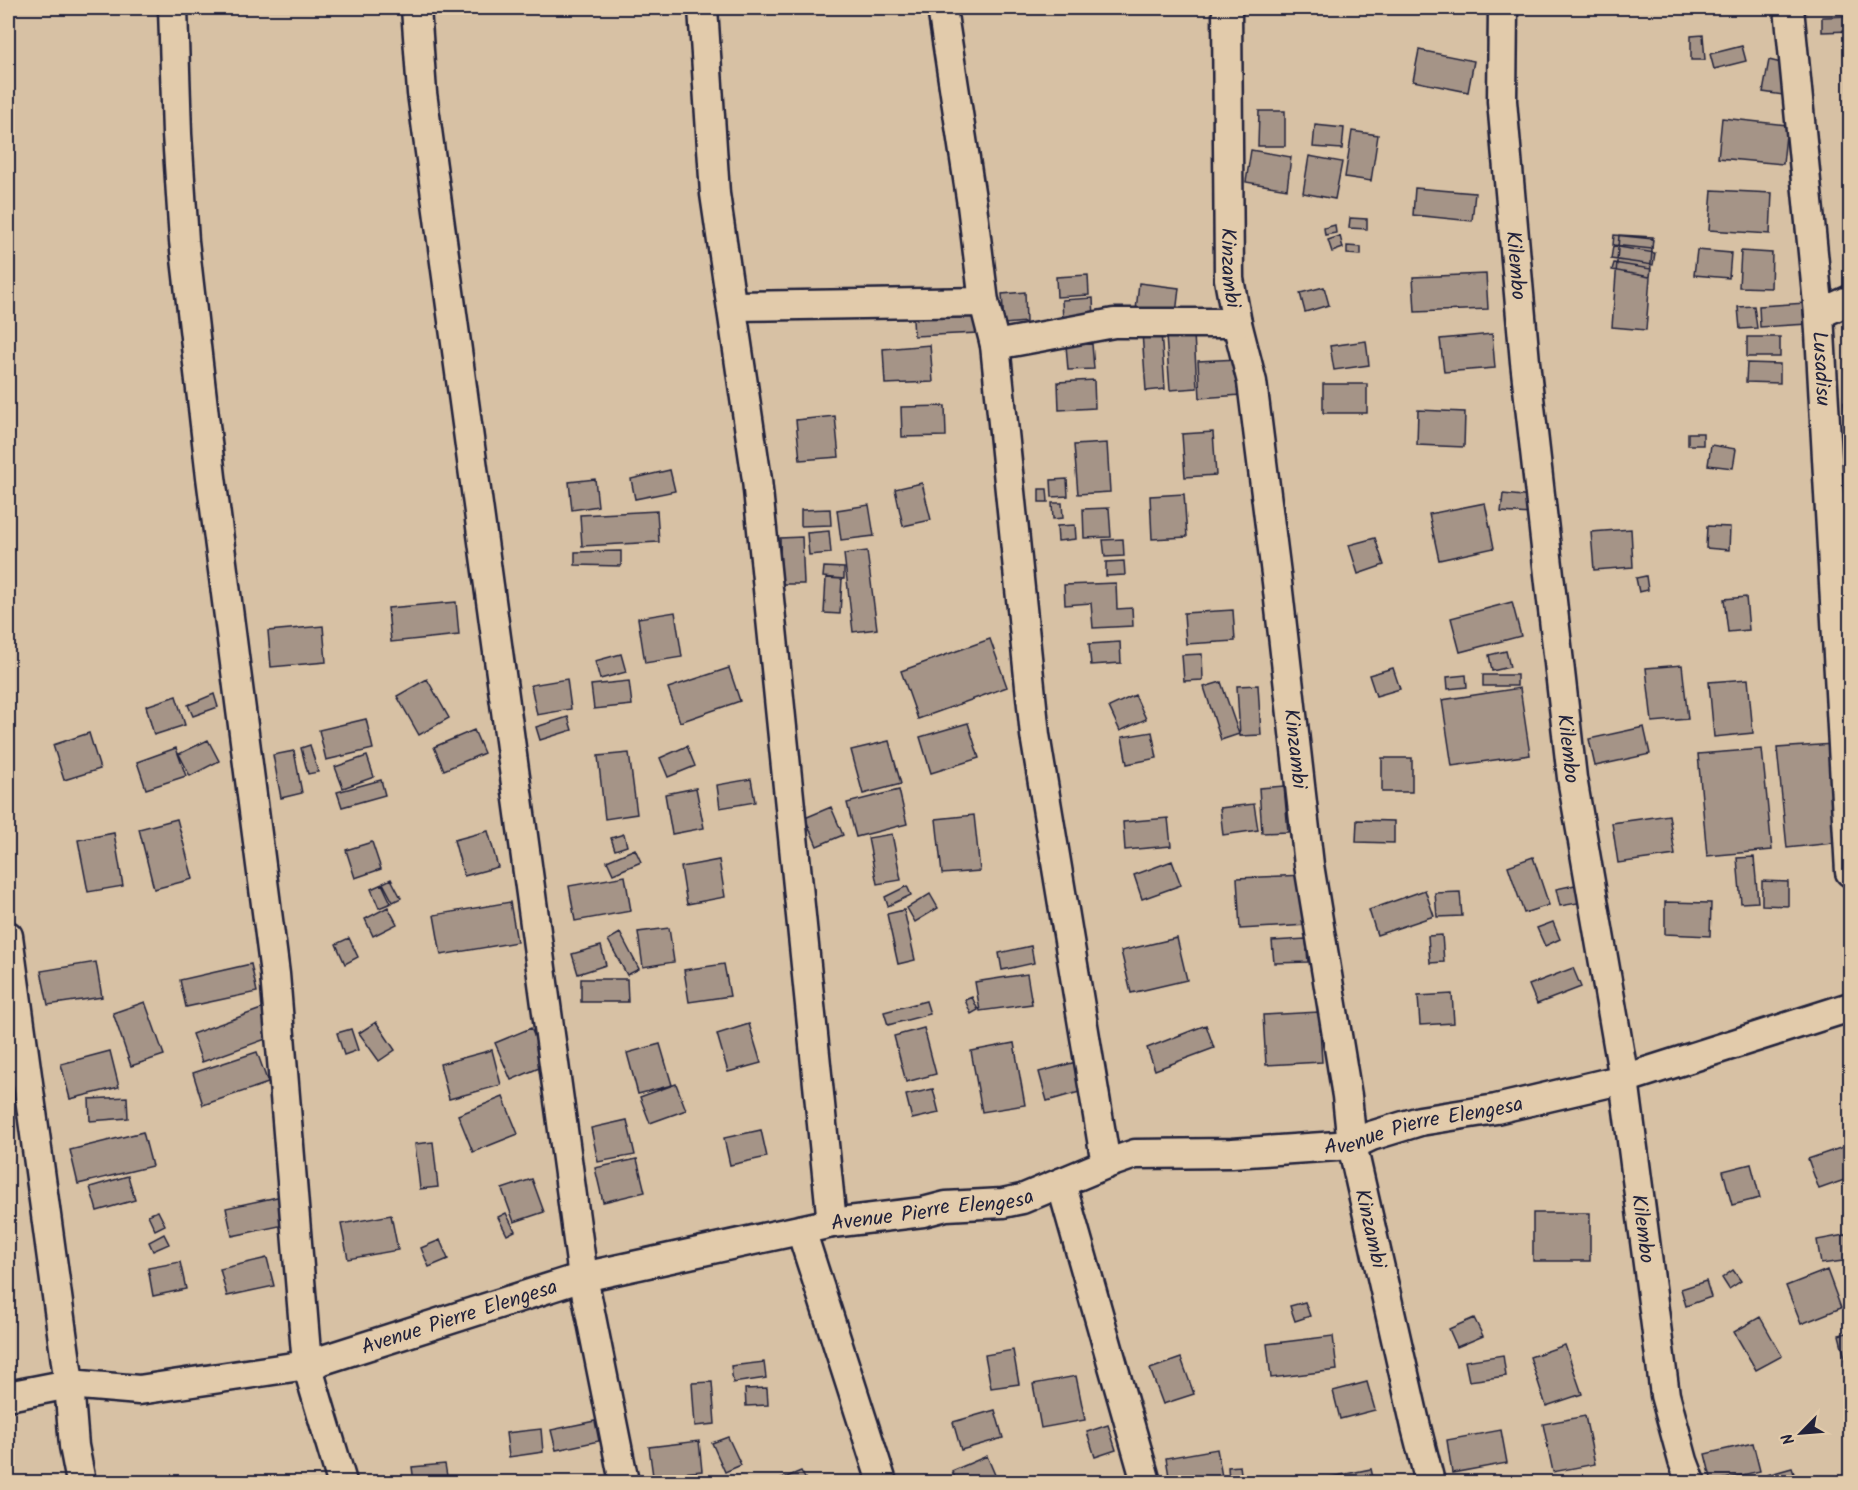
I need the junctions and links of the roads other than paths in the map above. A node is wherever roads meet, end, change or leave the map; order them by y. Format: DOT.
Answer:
graph roads {
  1 [pos="173,8"];
  2 [pos="416,8"];
  3 [pos="703,8"];
  4 [pos="942,8"];
  5 [pos="1227,8"];
  6 [pos="1503,8"];
  7 [pos="1789,8"];
  8 [pos="1851,300"];
  9 [pos="984,302"];
  10 [pos="732,306"];
  11 [pos="1820,314"];
  12 [pos="1237,323"];
  13 [pos="995,345"];
  14 [pos="1851,872"];
  15 [pos="8,936"];
  16 [pos="1851,1007"];
  17 [pos="1624,1079"];
  18 [pos="1352,1144"];
  19 [pos="1106,1164"];
  20 [pos="1061,1183"];
  21 [pos="831,1223"];
  22 [pos="801,1230"];
  23 [pos="583,1277"];
  24 [pos="307,1365"];
  25 [pos="69,1384"];
  26 [pos="8,1396"];
  27 [pos="81,1482"];
  28 [pos="342,1482"];
  29 [pos="624,1482"];
  30 [pos="882,1482"];
  31 [pos="1146,1482"];
  32 [pos="1430,1482"];
  33 [pos="1691,1482"];
  1 -- 24 [label="street"];
  2 -- 23 [label="street"];
  3 -- 10 [label="street"];
  4 -- 9 [label="street"];
  5 -- 12 [label="street, Kinzambi"];
  6 -- 17 [label="street, Kilembo"];
  7 -- 11 [label="street, Lusadisu"];
  8 -- 11 [label="street"];
  9 -- 10 [label="street"];
  9 -- 13 [label="street"];
  10 -- 21 [label="street"];
  11 -- 14 [label="street, Lusadisu"];
  12 -- 13 [label="street"];
  12 -- 18 [label="street, Kinzambi"];
  13 -- 19 [label="street"];
  15 -- 25 [label="street"];
  16 -- 17 [label="street, Avenue Pierre Elengesa"];
  17 -- 18 [label="street, Avenue Pierre Elengesa"];
  17 -- 33 [label="street, Kilembo"];
  18 -- 19 [label="street, Avenue Pierre Elengesa"];
  18 -- 32 [label="street, Kinzambi"];
  19 -- 20 [label="street, Avenue Pierre Elengesa"];
  20 -- 21 [label="street, Avenue Pierre Elengesa"];
  20 -- 31 [label="street"];
  21 -- 22 [label="street, Avenue Pierre Elengesa"];
  22 -- 23 [label="street, Avenue Pierre Elengesa"];
  22 -- 30 [label="street"];
  23 -- 24 [label="street, Avenue Pierre Elengesa"];
  23 -- 29 [label="street"];
  24 -- 25 [label="street, Avenue Pierre Elengesa"];
  24 -- 28 [label="street"];
  25 -- 26 [label="street, Avenue Pierre Elengesa"];
  25 -- 27 [label="street"];
}
